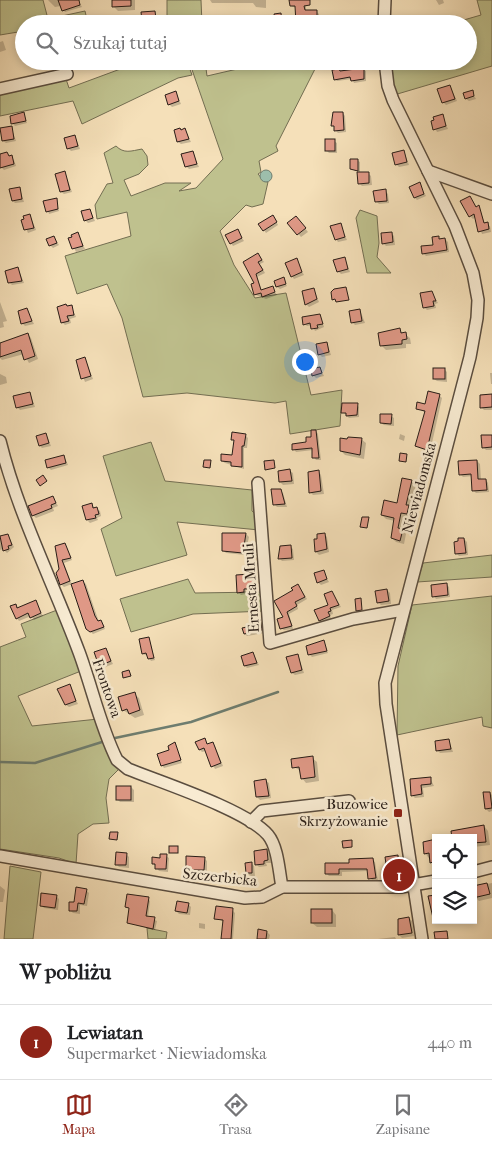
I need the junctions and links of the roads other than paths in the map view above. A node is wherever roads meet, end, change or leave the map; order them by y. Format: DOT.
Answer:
graph roads {
  1 [pos="385,0"];
  2 [pos="384,15"];
  3 [pos="386,70"];
  4 [pos="67,74"];
  5 [pos="0,89"];
  6 [pos="428,171"];
  7 [pos="492,194"];
  8 [pos="0,441"];
  9 [pos="258,483"];
  10 [pos="404,610"];
  11 [pos="349,801"];
  12 [pos="251,822"];
  13 [pos="0,856"];
  14 [pos="492,867"];
  15 [pos="477,871"];
  16 [pos="432,882"];
  17 [pos="413,886"];
  18 [pos="282,887"];
  19 [pos="422,939"];
  1 -- 2 [label="street"];
  3 -- 6 [label="street, Niewiadomska"];
  4 -- 5 [label="street"];
  6 -- 7 [label="street"];
  6 -- 10 [label="street, Niewiadomska"];
  8 -- 12 [label="street, Frontowa"];
  9 -- 10 [label="street, Ernesta Mruli"];
  10 -- 17 [label="street, Niewiadomska"];
  11 -- 12 [label="street"];
  12 -- 18 [label="street, Frontowa"];
  13 -- 18 [label="street, Szczerbicka"];
  14 -- 15 [label="street"];
  16 -- 17 [label="street, Szczerbicka"];
  17 -- 18 [label="street, Szczerbicka"];
  17 -- 19 [label="street, Niewiadomska"];
}
